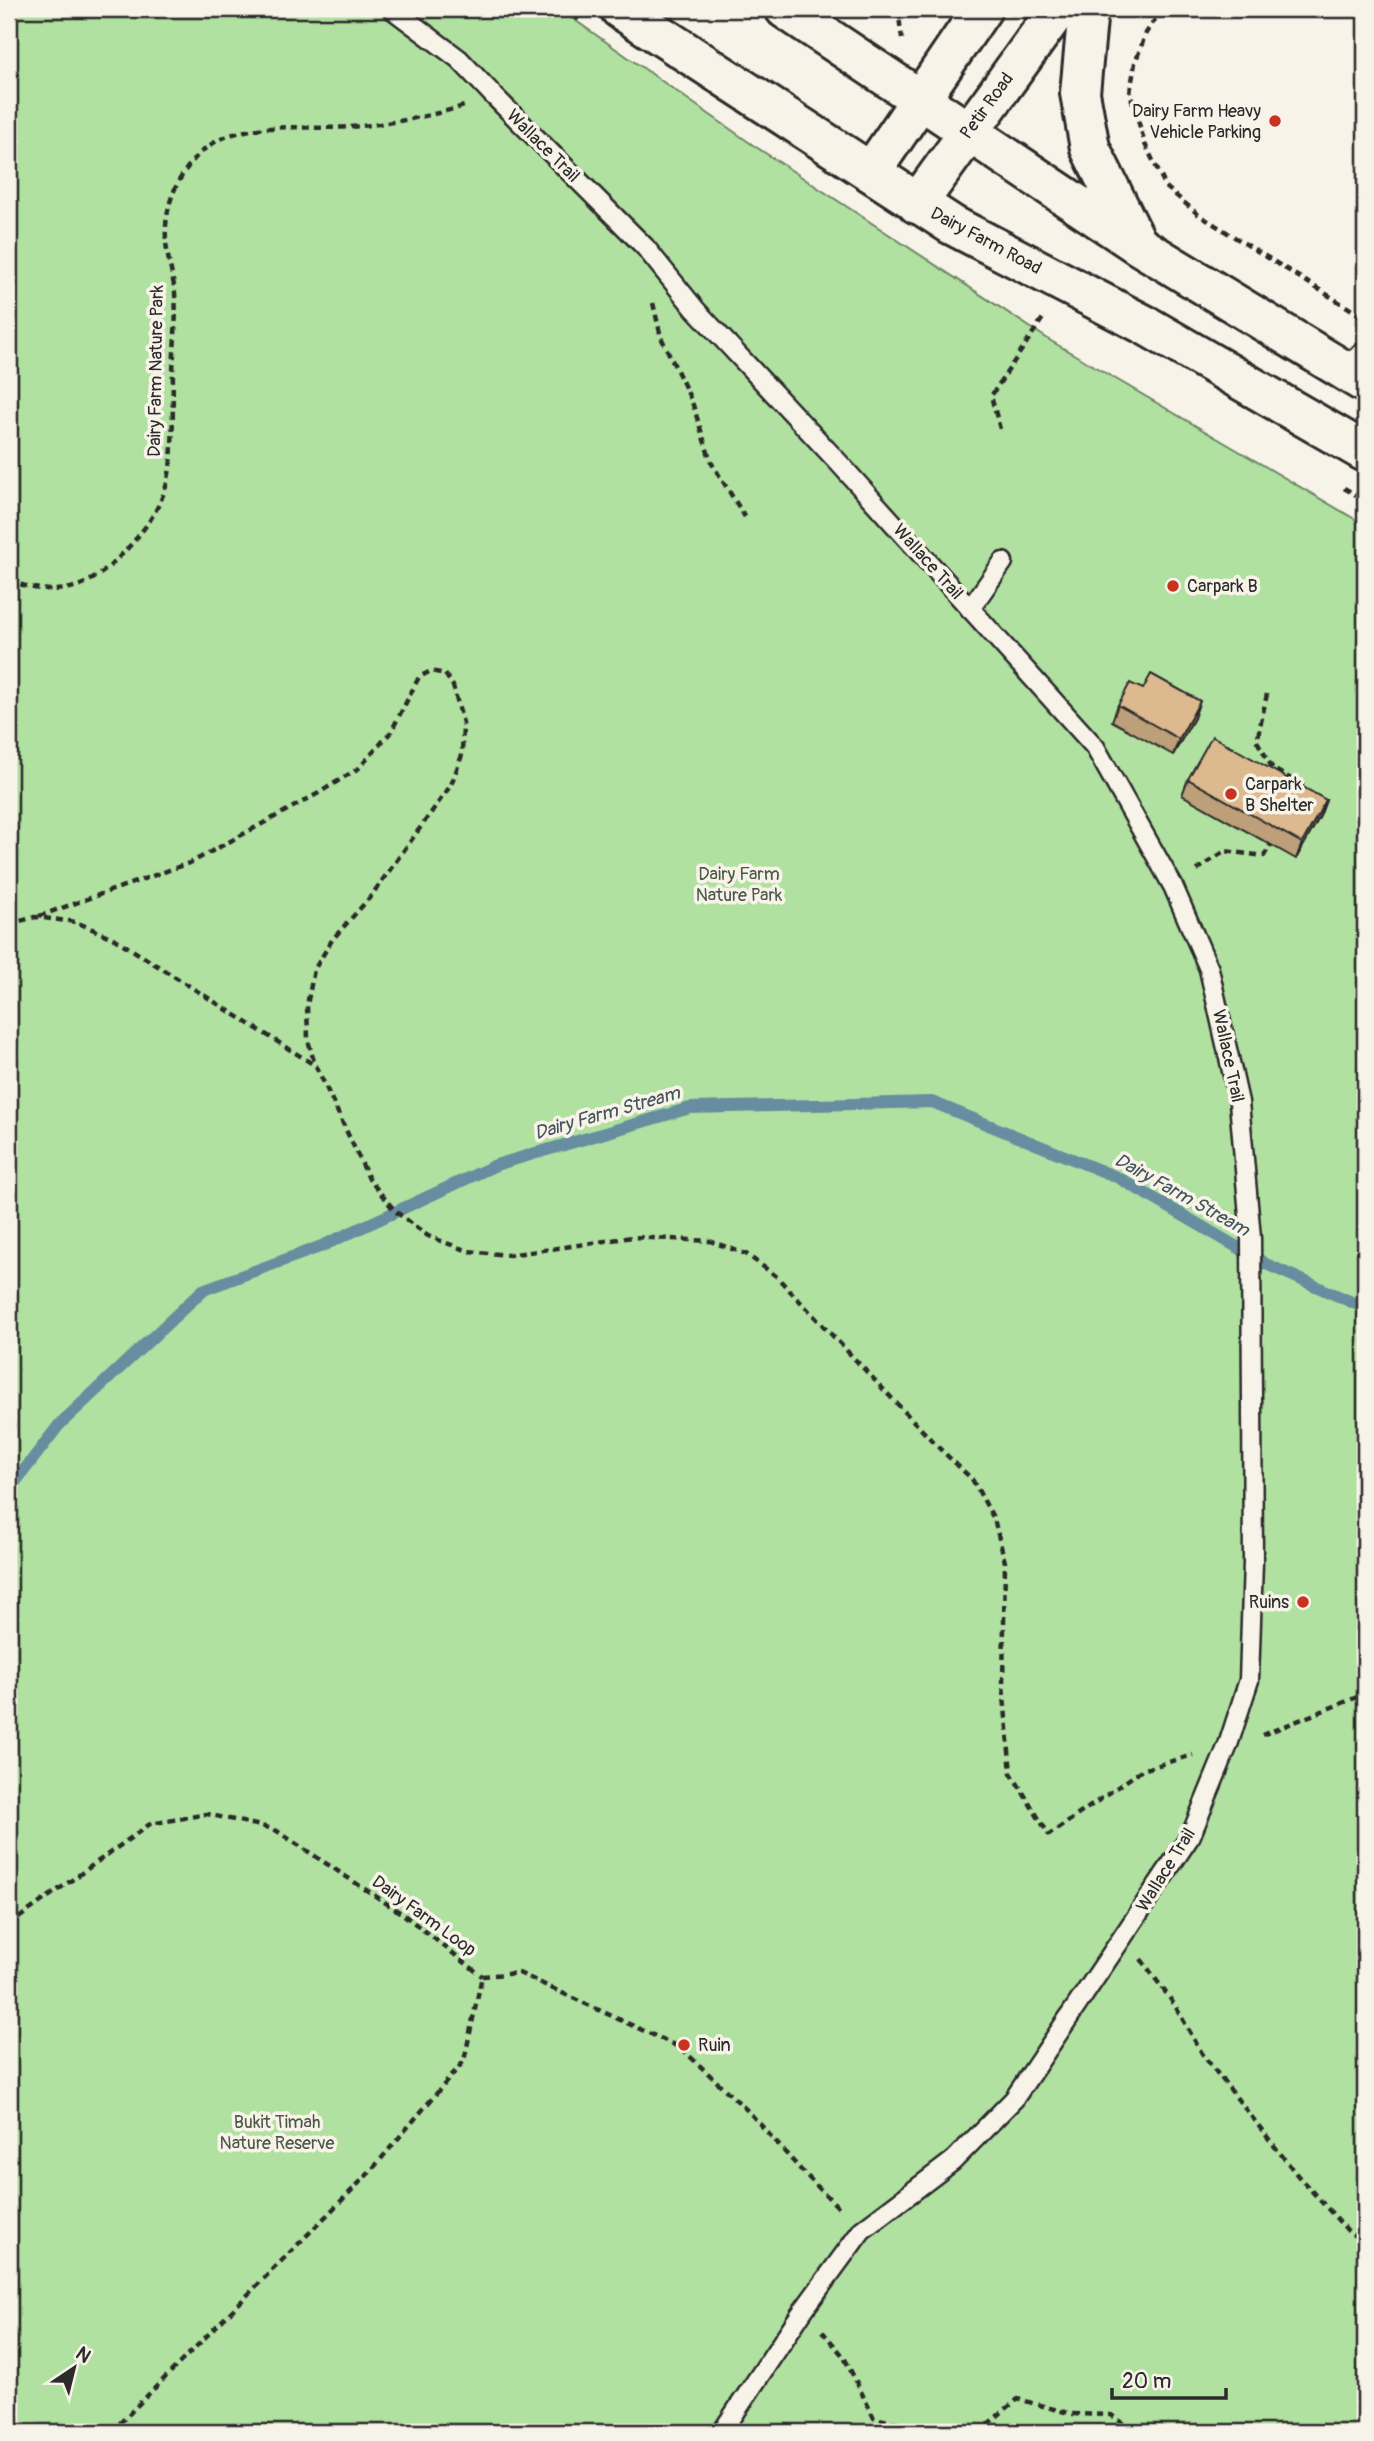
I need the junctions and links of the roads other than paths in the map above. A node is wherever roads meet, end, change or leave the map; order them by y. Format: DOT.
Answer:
graph roads {
  1 [pos="392,9"];
  2 [pos="620,9"];
  3 [pos="785,9"];
  4 [pos="982,9"];
  5 [pos="1058,9"];
  6 [pos="1088,9"];
  7 [pos="920,98"];
  8 [pos="968,132"];
  9 [pos="871,173"];
  10 [pos="917,204"];
  11 [pos="1138,245"];
  12 [pos="1357,367"];
  13 [pos="1365,452"];
  14 [pos="1003,562"];
  15 [pos="970,609"];
  16 [pos="722,2432"];
  1 -- 15 [label="lane, Wallace Trail"];
  2 -- 9 [label="main road, Dairy Farm Road"];
  3 -- 7 [label="main road"];
  4 -- 7 [label="main road"];
  5 -- 8 [label="main road, Petir Road"];
  6 -- 11 [label="main road"];
  7 -- 8 [label="main road"];
  7 -- 9 [label="main road"];
  8 -- 10 [label="main road, Petir Road"];
  8 -- 11 [label="main road"];
  9 -- 10 [label="main road, Dairy Farm Road"];
  10 -- 13 [label="main road, Dairy Farm Road"];
  11 -- 12 [label="main road"];
  14 -- 15 [label="lane"];
  15 -- 16 [label="lane, Wallace Trail"];
}
